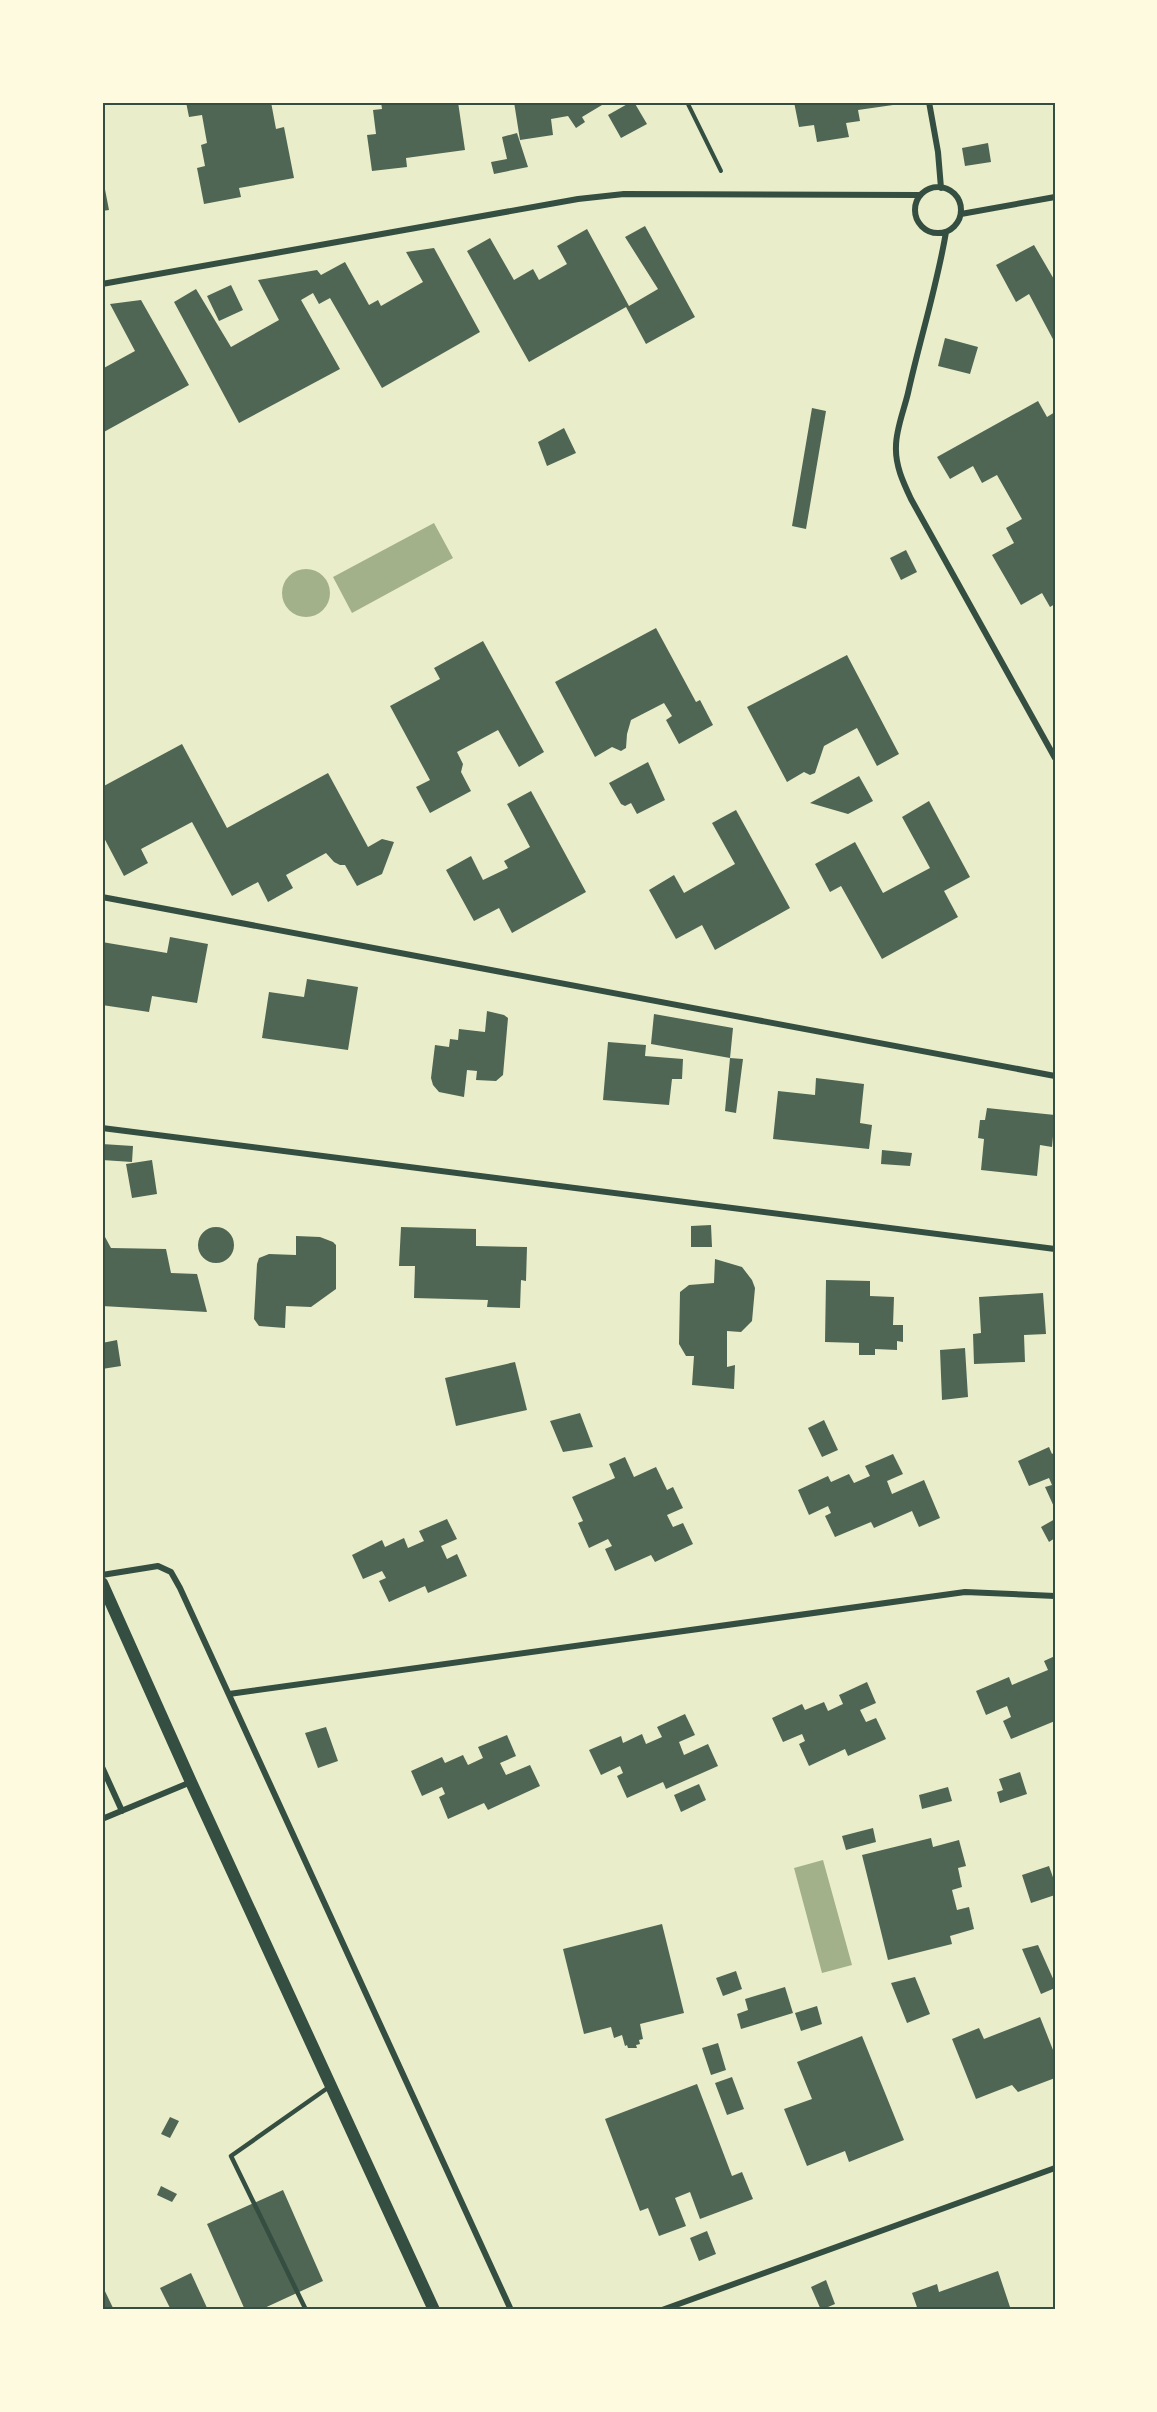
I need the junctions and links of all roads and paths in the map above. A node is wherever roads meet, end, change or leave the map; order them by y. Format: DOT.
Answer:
graph roads {
  1 [pos="687,102"];
  2 [pos="929,102"];
  3 [pos="941,188"];
  4 [pos="732,193"];
  5 [pos="920,195"];
  6 [pos="1055,197"];
  7 [pos="961,214"];
  8 [pos="946,231"];
  9 [pos="102,284"];
  10 [pos="1055,758"];
  11 [pos="102,897"];
  12 [pos="1055,1076"];
  13 [pos="102,1128"];
  14 [pos="1055,1249"];
  15 [pos="102,1575"];
  16 [pos="102,1583"];
  17 [pos="1055,1596"];
  18 [pos="229,1694"];
  19 [pos="102,1767"];
  20 [pos="191,1782"];
  21 [pos="122,1811"];
  22 [pos="102,1820"];
  23 [pos="331,2085"];
  24 [pos="1055,2168"];
  25 [pos="306,2310"];
  26 [pos="434,2310"];
  27 [pos="511,2310"];
  28 [pos="662,2310"];
  1 -- 4 [label="path"];
  2 -- 3 [label="street"];
  3 -- 5 [label="street"];
  3 -- 7 [label="street"];
  4 -- 5 [label="street"];
  4 -- 9 [label="street"];
  5 -- 8 [label="street"];
  6 -- 7 [label="street"];
  7 -- 8 [label="street"];
  8 -- 10 [label="street"];
  11 -- 12 [label="street"];
  13 -- 14 [label="street"];
  15 -- 18 [label="street"];
  16 -- 20 [label="main road"];
  17 -- 18 [label="street"];
  18 -- 27 [label="street"];
  19 -- 21 [label="street"];
  20 -- 21 [label="street"];
  20 -- 23 [label="main road"];
  21 -- 22 [label="street"];
  23 -- 25 [label="lane"];
  23 -- 26 [label="main road"];
  24 -- 28 [label="street"];
}
